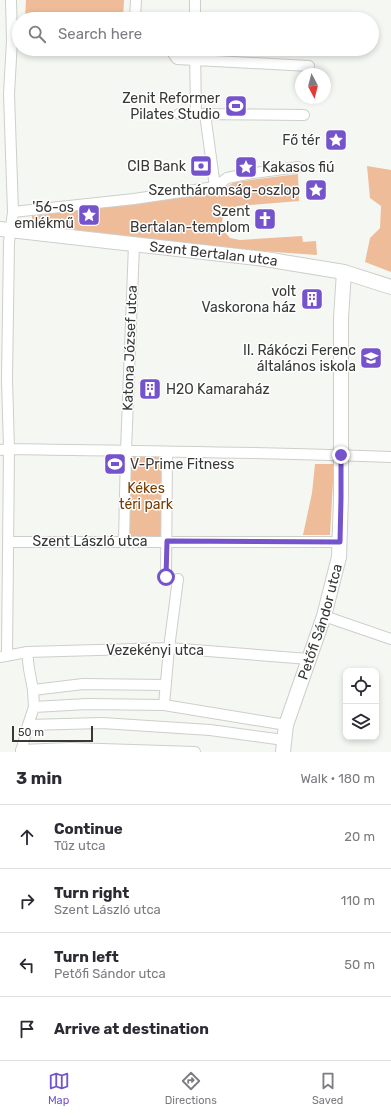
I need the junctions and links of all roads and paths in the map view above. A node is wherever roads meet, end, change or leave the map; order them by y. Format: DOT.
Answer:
graph roads {
  1 [pos="11,0"];
  2 [pos="136,0"];
  3 [pos="195,0"];
  4 [pos="12,12"];
  5 [pos="135,12"];
  6 [pos="195,12"];
  7 [pos="12,54"];
  8 [pos="175,56"];
  9 [pos="195,56"];
  10 [pos="195,60"];
  11 [pos="309,66"];
  12 [pos="4,93"];
  13 [pos="179,114"];
  14 [pos="201,114"];
  15 [pos="304,115"];
  16 [pos="298,167"];
  17 [pos="215,186"];
  18 [pos="13,212"];
  19 [pos="5,229"];
  20 [pos="134,245"];
  21 [pos="344,272"];
  22 [pos="391,288"];
  23 [pos="4,379"];
  24 [pos="4,450"];
  25 [pos="126,451"];
  26 [pos="167,452"];
  27 [pos="341,455"];
  28 [pos="391,457"];
  29 [pos="124,541"];
  30 [pos="167,541"];
  31 [pos="8,542"];
  32 [pos="340,542"];
  33 [pos="166,577"];
  34 [pos="178,579"];
  35 [pos="324,616"];
  36 [pos="391,639"];
  37 [pos="168,648"];
  38 [pos="28,652"];
  39 [pos="4,656"];
  40 [pos="309,659"];
  41 [pos="165,685"];
  42 [pos="33,690"];
  43 [pos="164,705"];
  44 [pos="34,707"];
  45 [pos="28,725"];
  46 [pos="286,725"];
  47 [pos="283,746"];
  48 [pos="21,751"];
  49 [pos="194,752"];
  1 -- 4 [label="street"];
  2 -- 5 [label="street"];
  3 -- 6 [label="street"];
  7 -- 12 [label="street"];
  8 -- 10 [label="street"];
  9 -- 10 [label="street"];
  10 -- 11 [label="street"];
  10 -- 14 [label="street"];
  12 -- 18 [label="street"];
  13 -- 14 [label="street"];
  14 -- 15 [label="street"];
  14 -- 17 [label="street"];
  16 -- 17 [label="street"];
  17 -- 18 [label="street"];
  18 -- 19 [label="street"];
  19 -- 20 [label="street, Szent Bertalan utca"];
  19 -- 23 [label="street"];
  20 -- 21 [label="street, Szent Bertalan utca"];
  20 -- 25 [label="street, Katona József utca"];
  21 -- 22 [label="street, Szent Bertalan utca"];
  21 -- 27 [label="street, Petőfi Sándor utca"];
  23 -- 24 [label="street"];
  24 -- 25 [label="street"];
  24 -- 31 [label="street"];
  25 -- 26 [label="street"];
  25 -- 29 [label="street, Katona József utca"];
  26 -- 27 [label="street"];
  26 -- 30 [label="street"];
  27 -- 28 [label="street"];
  27 -- 32 [label="street, Petőfi Sándor utca"];
  29 -- 30 [label="street, Szent László utca"];
  29 -- 31 [label="street, Szent László utca"];
  30 -- 32 [label="street, Szent László utca"];
  30 -- 33 [label="street"];
  31 -- 39 [label="street"];
  32 -- 35 [label="street, Petőfi Sándor utca"];
  34 -- 37 [label="street"];
  35 -- 36 [label="street"];
  35 -- 40 [label="street, Petőfi Sándor utca"];
  37 -- 38 [label="street, Vezekényi utca"];
  37 -- 40 [label="street, Vezekényi utca"];
  37 -- 41 [label="street"];
  38 -- 39 [label="street, Vezekényi utca"];
  38 -- 42 [label="street"];
  40 -- 46 [label="street, Petőfi Sándor utca"];
  41 -- 42 [label="street"];
  41 -- 43 [label="street"];
  42 -- 44 [label="street"];
  43 -- 44 [label="street"];
  43 -- 46 [label="street"];
  44 -- 45 [label="street"];
  45 -- 47 [label="street"];
  45 -- 48 [label="street"];
  46 -- 47 [label="street, Petőfi Sándor utca"];
  48 -- 49 [label="street"];
}
